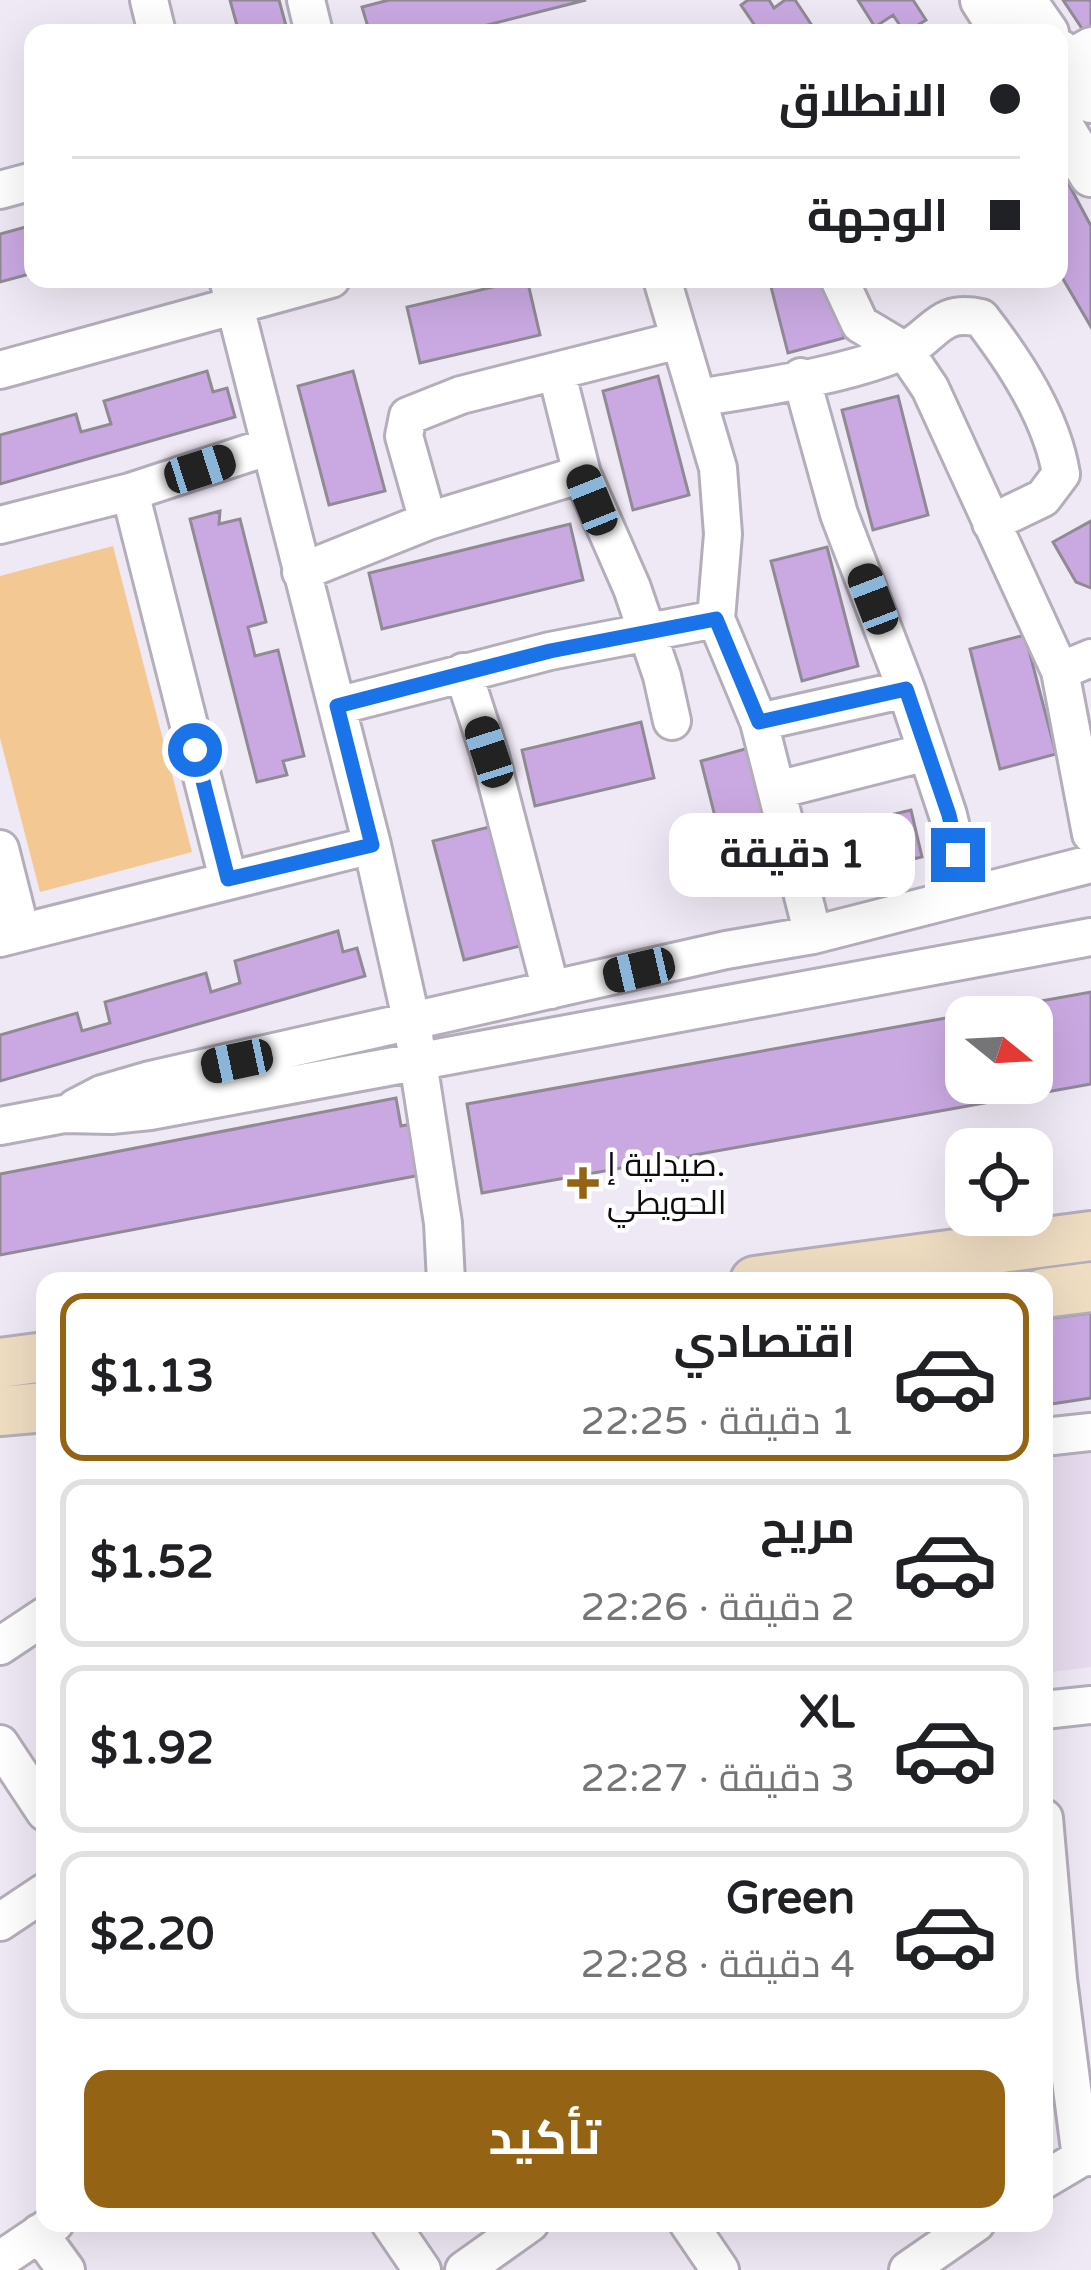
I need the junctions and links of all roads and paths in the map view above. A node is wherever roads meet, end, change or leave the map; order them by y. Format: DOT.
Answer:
graph roads {
  1 [pos="1024,0"];
  2 [pos="1043,24"];
  3 [pos="1068,57"];
  4 [pos="1091,101"];
  5 [pos="1068,137"];
  6 [pos="1091,175"];
  7 [pos="665,288"];
  8 [pos="843,288"];
  9 [pos="232,291"];
  10 [pos="679,340"];
  11 [pos="904,351"];
  12 [pos="0,370"];
  13 [pos="557,374"];
  14 [pos="801,377"];
  15 [pos="700,398"];
  16 [pos="271,446"];
  17 [pos="582,474"];
  18 [pos="130,492"];
  19 [pos="428,521"];
  20 [pos="991,523"];
  21 [pos="0,525"];
  22 [pos="301,572"];
  23 [pos="716,619"];
  24 [pos="648,634"];
  25 [pos="1076,665"];
  26 [pos="463,672"];
  27 [pos="906,689"];
  28 [pos="337,706"];
  29 [pos="672,721"];
  30 [pos="759,722"];
  31 [pos="927,752"];
  32 [pos="777,790"];
  33 [pos="1091,834"];
  34 [pos="372,845"];
  35 [pos="0,850"];
  36 [pos="1091,864"];
  37 [pos="228,879"];
  38 [pos="968,895"];
  39 [pos="10,935"];
  40 [pos="812,935"];
  41 [pos="1091,937"];
  42 [pos="551,990"];
  43 [pos="412,1022"];
  44 [pos="420,1063"];
  45 [pos="64,1114"];
  46 [pos="0,1126"];
  47 [pos="1091,1236"];
  48 [pos="446,1272"];
  49 [pos="822,1272"];
  50 [pos="1091,1287"];
  51 [pos="1053,1292"];
  52 [pos="36,1358"];
  53 [pos="0,1363"];
  54 [pos="36,1408"];
  55 [pos="0,1411"];
  56 [pos="1091,1432"];
  57 [pos="1053,1436"];
  58 [pos="36,1622"];
  59 [pos="0,1646"];
  60 [pos="1091,1705"];
  61 [pos="1053,1710"];
  62 [pos="0,1744"];
  63 [pos="36,1798"];
  64 [pos="36,1898"];
  65 [pos="0,1922"];
  66 [pos="1053,1990"];
  67 [pos="1086,2157"];
  68 [pos="1053,2175"];
  69 [pos="41,2232"];
  70 [pos="49,2232"];
  71 [pos="396,2232"];
  72 [pos="517,2232"];
  73 [pos="694,2232"];
  74 [pos="963,2232"];
  75 [pos="0,2260"];
  76 [pos="66,2270"];
  77 [pos="422,2270"];
  78 [pos="464,2270"];
  79 [pos="720,2270"];
  80 [pos="908,2270"];
  1 -- 2 [label="street"];
  3 -- 4 [label="street"];
  5 -- 6 [label="street"];
  7 -- 10 [label="street"];
  8 -- 11 [label="street"];
  9 -- 12 [label="street"];
  9 -- 16 [label="street"];
  10 -- 13 [label="street"];
  10 -- 15 [label="street"];
  11 -- 14 [label="street"];
  11 -- 20 [label="street"];
  11 -- 20 [label="street"];
  13 -- 17 [label="street"];
  13 -- 19 [label="street"];
  14 -- 15 [label="street"];
  14 -- 27 [label="street"];
  15 -- 23 [label="street"];
  16 -- 18 [label="street"];
  16 -- 22 [label="street"];
  17 -- 19 [label="street"];
  17 -- 24 [label="street"];
  18 -- 21 [label="street"];
  18 -- 37 [label="street"];
  19 -- 22 [label="street"];
  20 -- 25 [label="street"];
  22 -- 28 [label="street"];
  23 -- 24 [label="street"];
  23 -- 30 [label="street"];
  24 -- 26 [label="street"];
  24 -- 29 [label="street"];
  25 -- 33 [label="street"];
  26 -- 28 [label="street"];
  26 -- 42 [label="street"];
  27 -- 30 [label="street"];
  27 -- 31 [label="street"];
  28 -- 34 [label="street"];
  30 -- 32 [label="street"];
  31 -- 32 [label="street"];
  31 -- 38 [label="street"];
  32 -- 40 [label="street"];
  34 -- 37 [label="street"];
  34 -- 43 [label="street"];
  35 -- 39 [label="street"];
  36 -- 38 [label="street"];
  37 -- 39 [label="street"];
  38 -- 40 [label="street"];
  40 -- 42 [label="street"];
  41 -- 44 [label="street"];
  42 -- 43 [label="street"];
  43 -- 44 [label="street"];
  43 -- 45 [label="street"];
  44 -- 45 [label="street"];
  44 -- 48 [label="street"];
  45 -- 46 [label="street"];
  47 -- 49 [label="main road"];
  50 -- 51 [label="main road"];
  52 -- 53 [label="main road"];
  54 -- 55 [label="main road"];
  56 -- 57 [label="street"];
  58 -- 59 [label="street"];
  60 -- 61 [label="street"];
  62 -- 63 [label="street"];
  64 -- 65 [label="street"];
  66 -- 67 [label="street"];
  67 -- 68 [label="street"];
  69 -- 75 [label="street"];
  70 -- 76 [label="street"];
  71 -- 77 [label="street"];
  72 -- 78 [label="street"];
  73 -- 79 [label="street"];
  74 -- 80 [label="street"];
}
